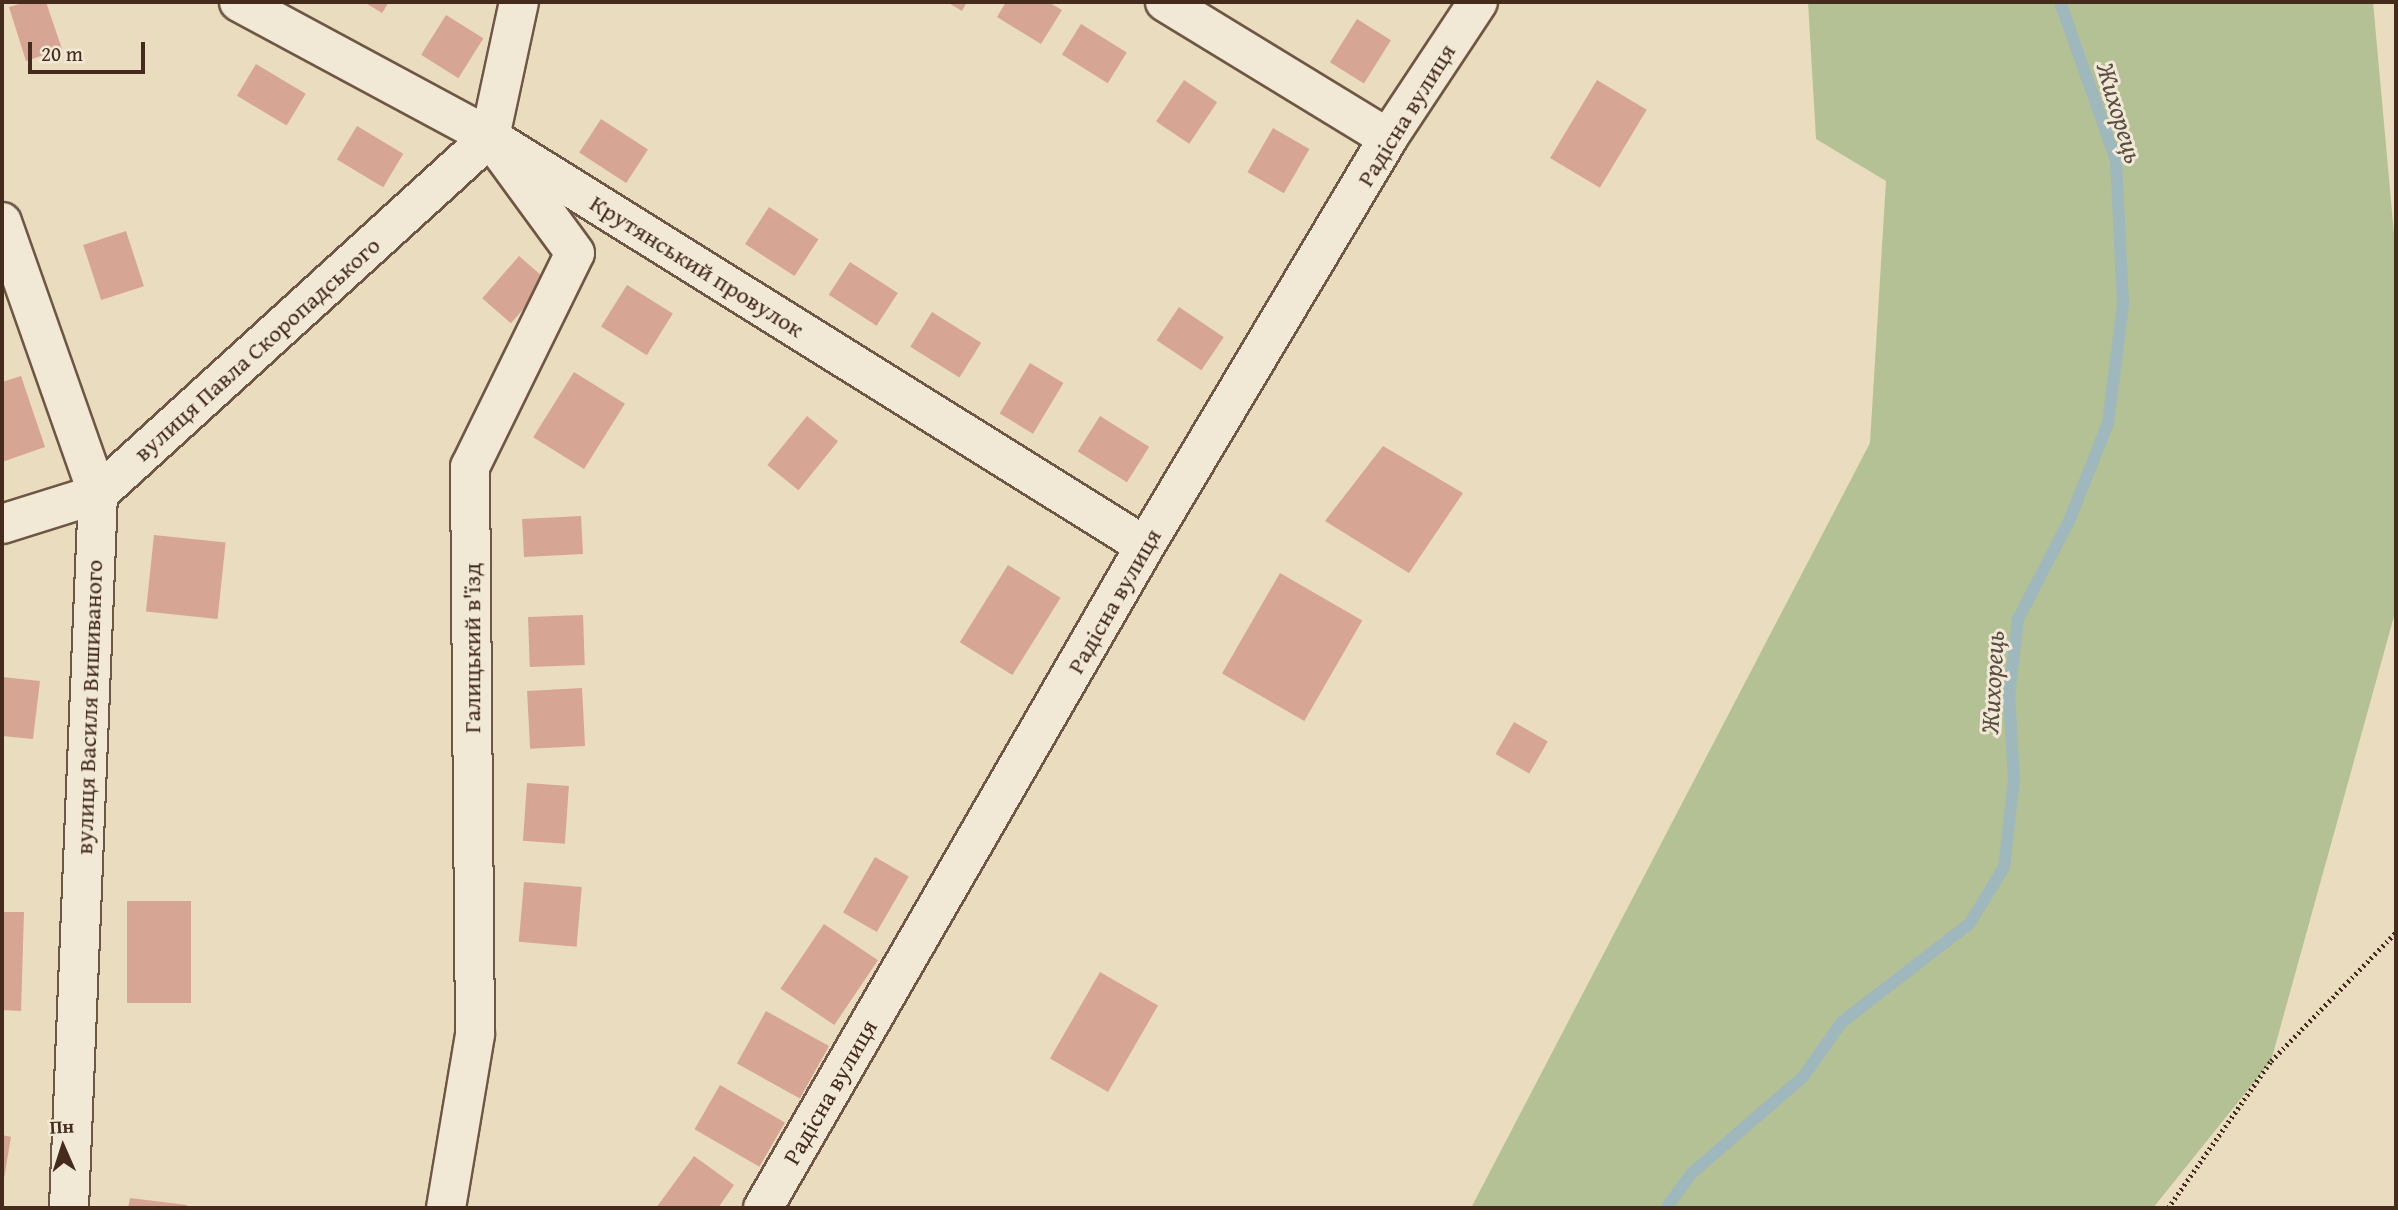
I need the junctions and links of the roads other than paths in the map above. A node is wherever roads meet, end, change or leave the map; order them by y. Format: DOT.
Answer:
graph roads {
  1 [pos="239,2"];
  2 [pos="519,2"];
  3 [pos="1165,2"];
  4 [pos="1478,2"];
  5 [pos="491,137"];
  6 [pos="1388,138"];
  7 [pos="2,222"];
  8 [pos="98,494"];
  9 [pos="2,524"];
  10 [pos="1145,546"];
  11 [pos="69,1208"];
  12 [pos="446,1208"];
  13 [pos="763,1208"];
  1 -- 5 [label="street, Крутянський провулок"];
  2 -- 5 [label="street"];
  3 -- 6 [label="street"];
  4 -- 6 [label="street, Радісна вулиця"];
  5 -- 8 [label="street, вулиця Павла Скоропадського"];
  5 -- 10 [label="street, Крутянський провулок"];
  5 -- 12 [label="street, Галицький в'їзд"];
  6 -- 10 [label="street, Радісна вулиця"];
  7 -- 8 [label="street, вулиця Василя Вишиваного"];
  8 -- 9 [label="street, вулиця Павла Скоропадського"];
  8 -- 11 [label="street, вулиця Василя Вишиваного"];
  10 -- 13 [label="street, Радісна вулиця"];
}
